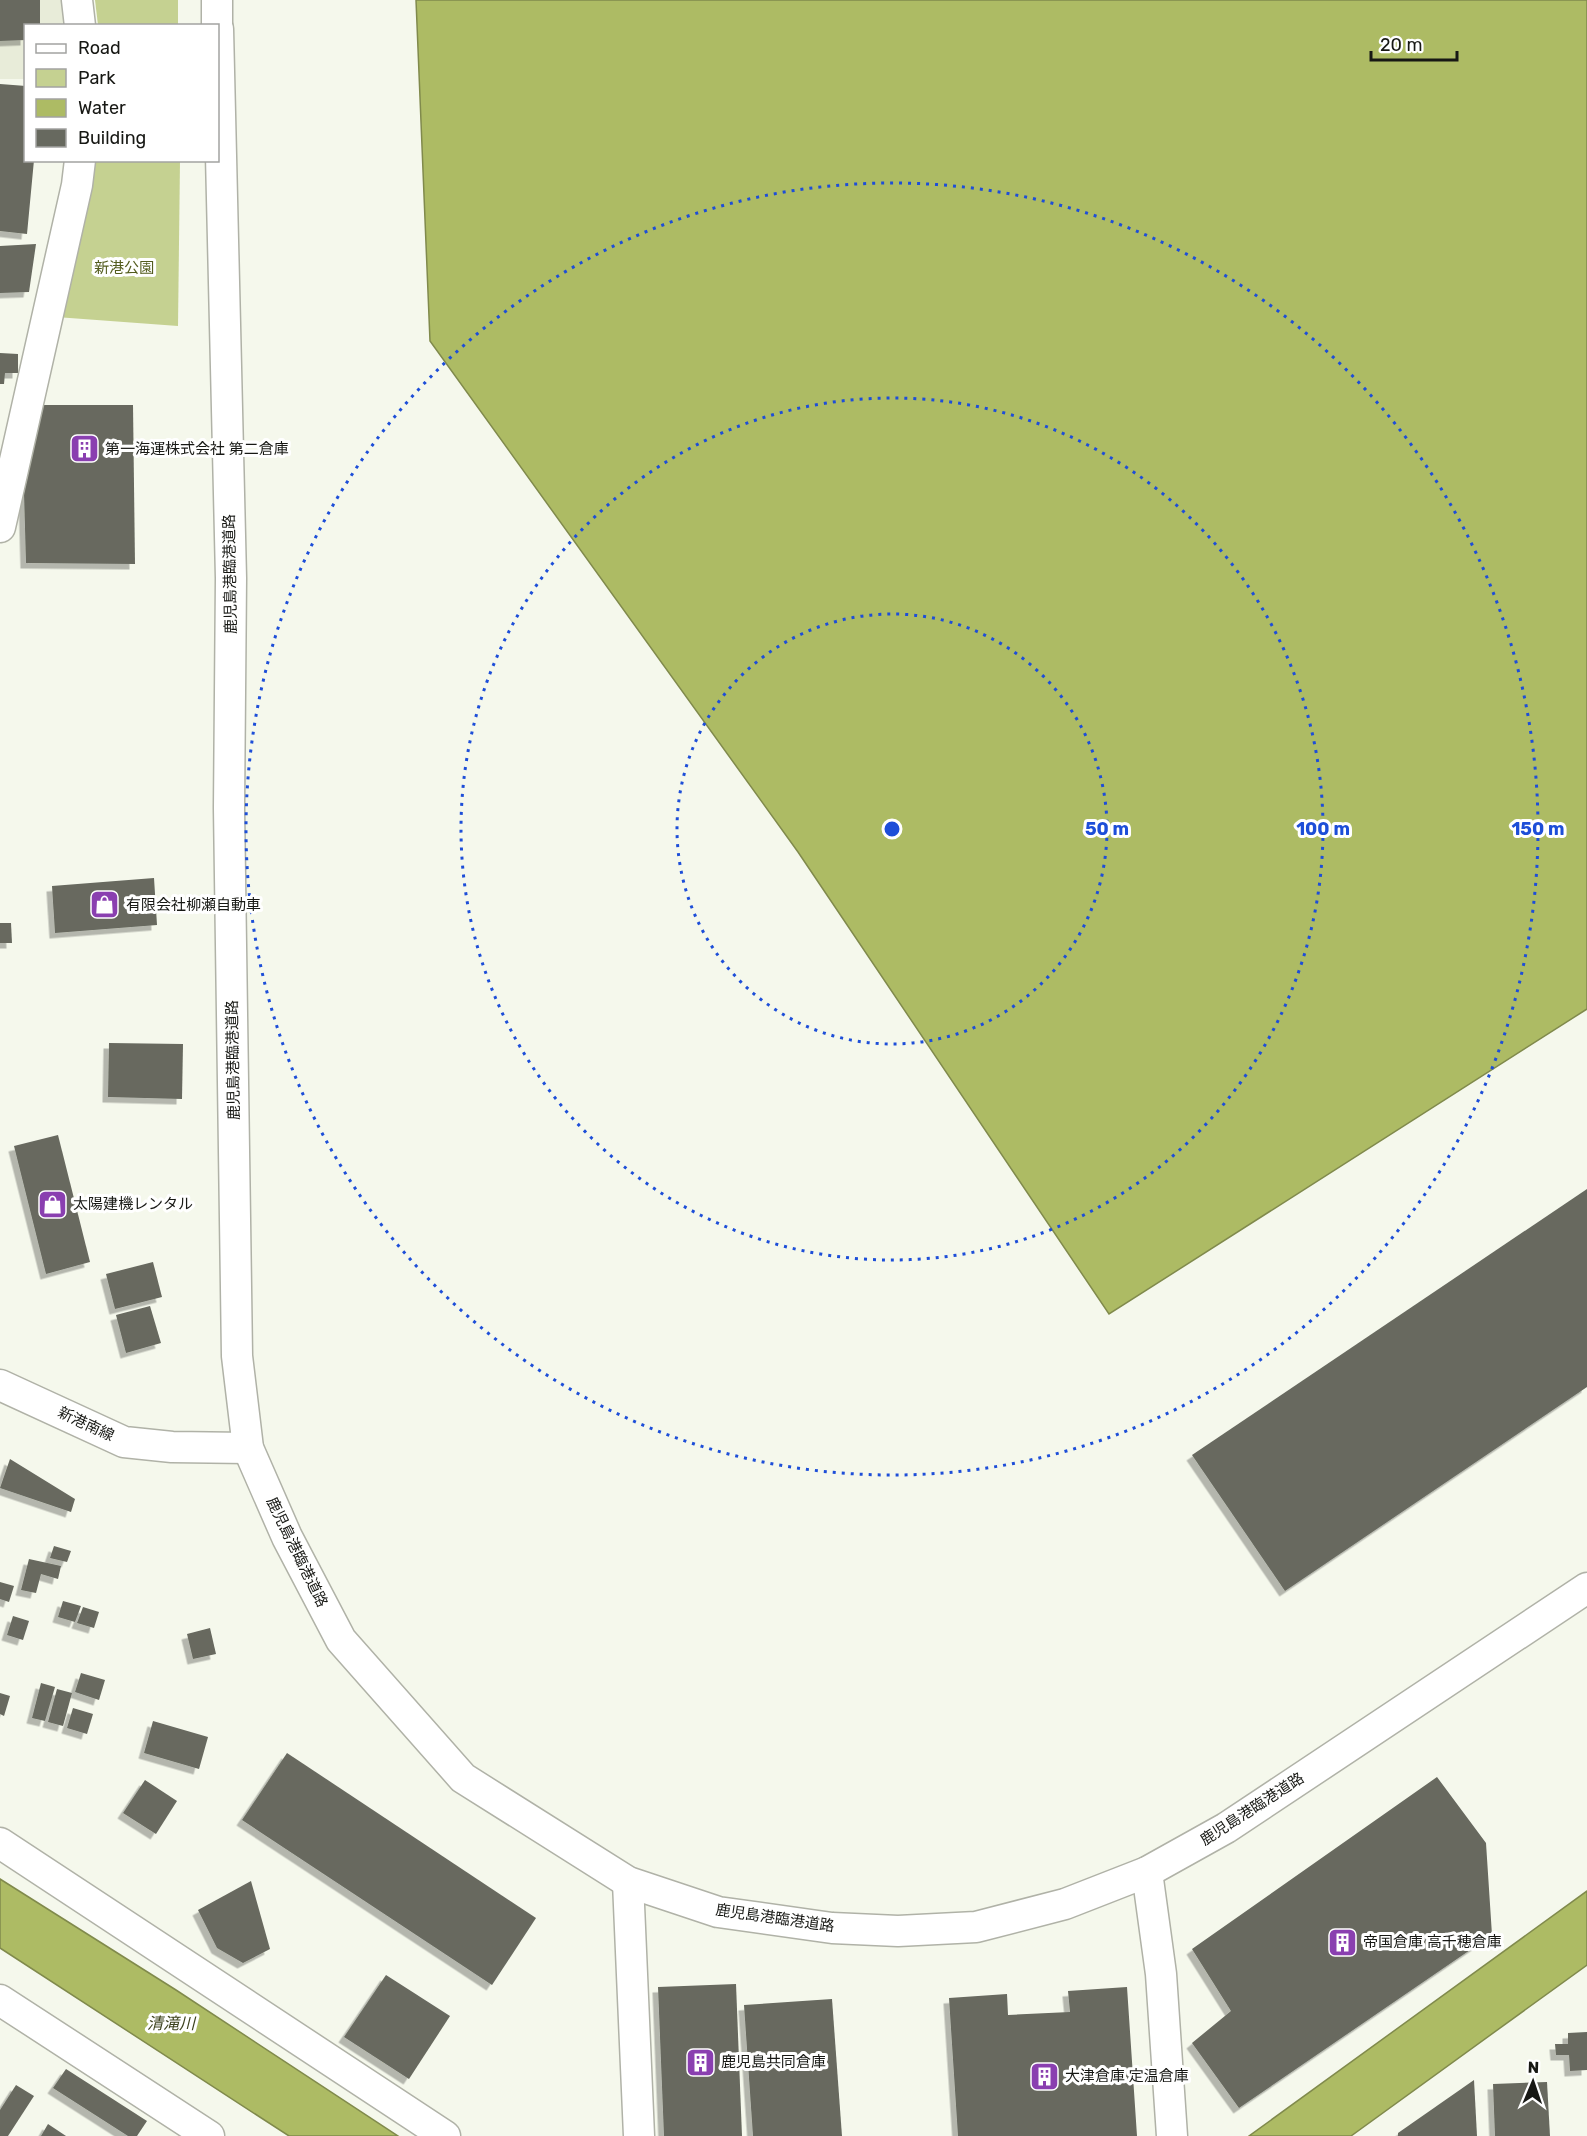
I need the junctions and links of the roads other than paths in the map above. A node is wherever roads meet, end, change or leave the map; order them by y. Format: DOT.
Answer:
graph roads {
  1 [pos="77,0"];
  2 [pos="217,0"];
  3 [pos="80,24"];
  4 [pos="217,24"];
  5 [pos="219,106"];
  6 [pos="80,162"];
  7 [pos="0,526"];
  8 [pos="0,1385"];
  9 [pos="248,1448"];
  10 [pos="1587,1588"];
  11 [pos="0,1843"];
  12 [pos="1147,1872"];
  13 [pos="628,1882"];
  14 [pos="0,2000"];
  15 [pos="209,2136"];
  16 [pos="445,2136"];
  17 [pos="639,2136"];
  18 [pos="1172,2136"];
  1 -- 3 [label="street"];
  2 -- 4 [label="street, 鹿児島港臨港道路"];
  5 -- 9 [label="street, 鹿児島港臨港道路"];
  6 -- 7 [label="street"];
  8 -- 9 [label="street, 新港南線"];
  9 -- 13 [label="street, 鹿児島港臨港道路"];
  10 -- 12 [label="street, 鹿児島港臨港道路"];
  11 -- 16 [label="street"];
  12 -- 13 [label="street, 鹿児島港臨港道路"];
  12 -- 18 [label="street"];
  13 -- 17 [label="street"];
  14 -- 15 [label="street"];
}
